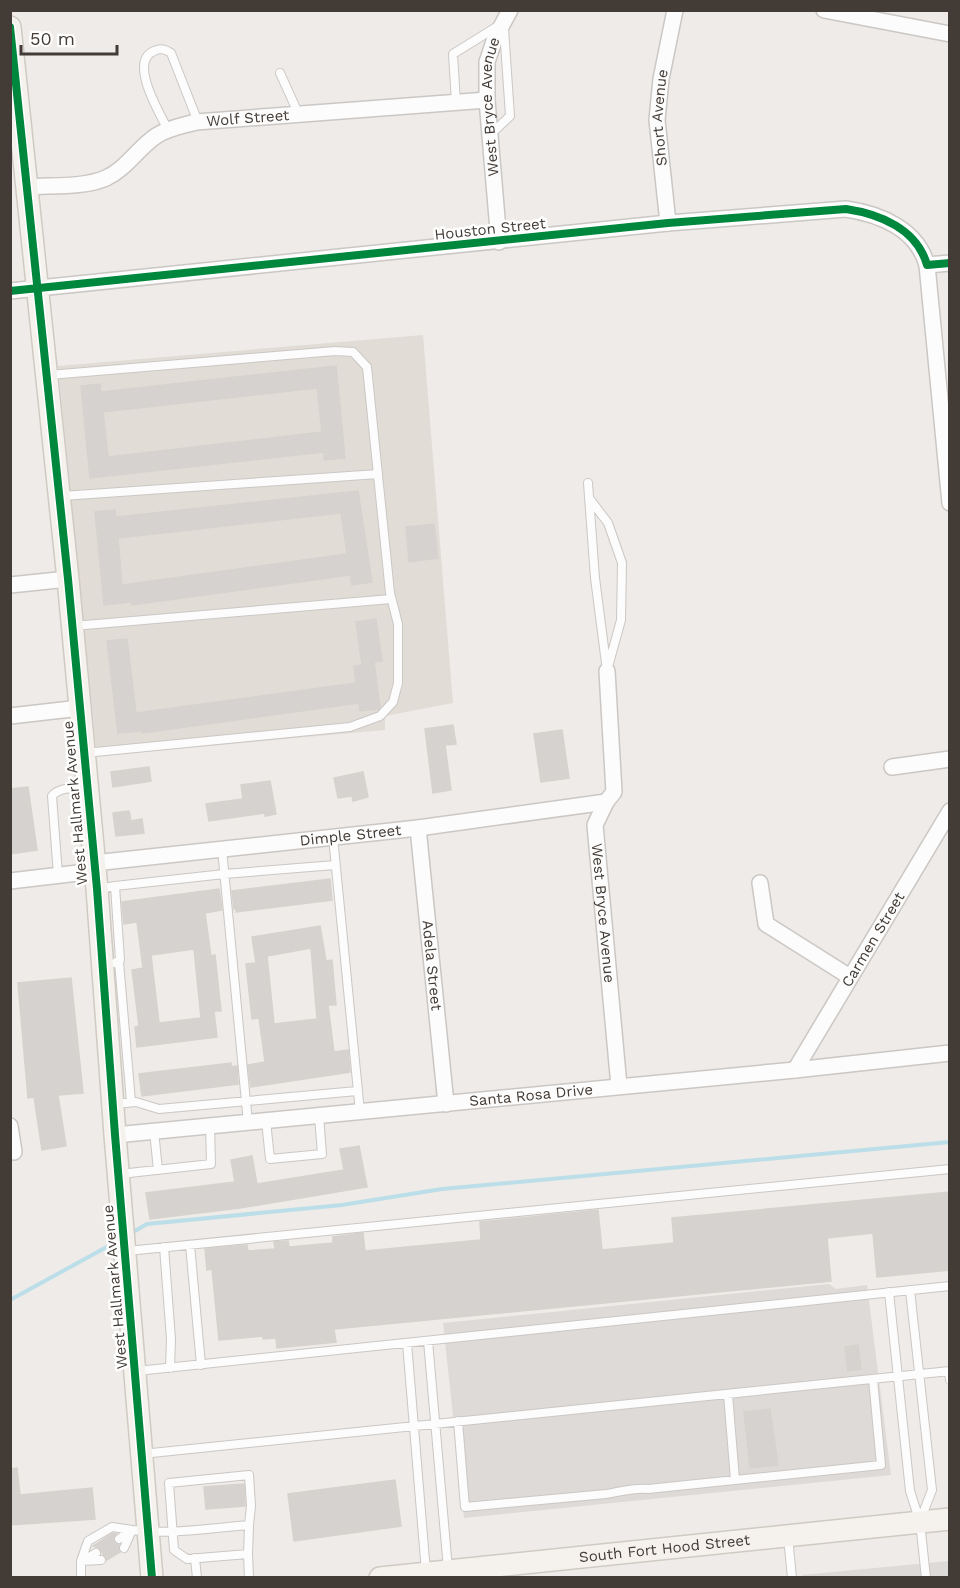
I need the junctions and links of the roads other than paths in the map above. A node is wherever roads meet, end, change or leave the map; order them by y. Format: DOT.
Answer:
graph roads {
  1 [pos="675,10"];
  2 [pos="824,10"];
  3 [pos="506,17"];
  4 [pos="10,27"];
  5 [pos="950,34"];
  6 [pos="280,73"];
  7 [pos="14,82"];
  8 [pos="487,100"];
  9 [pos="456,103"];
  10 [pos="299,115"];
  11 [pos="198,122"];
  12 [pos="168,130"];
  13 [pos="490,135"];
  14 [pos="27,187"];
  15 [pos="668,223"];
  16 [pos="499,242"];
  17 [pos="950,263"];
  18 [pos="927,265"];
  19 [pos="38,288"];
  20 [pos="10,291"];
  21 [pos="46,375"];
  22 [pos="378,474"];
  23 [pos="588,483"];
  24 [pos="59,496"];
  25 [pos="589,498"];
  26 [pos="950,503"];
  27 [pos="68,579"];
  28 [pos="10,585"];
  29 [pos="391,599"];
  30 [pos="72,626"];
  31 [pos="607,671"];
  32 [pos="80,708"];
  33 [pos="10,716"];
  34 [pos="84,753"];
  35 [pos="950,759"];
  36 [pos="892,767"];
  37 [pos="87,786"];
  38 [pos="606,802"];
  39 [pos="950,811"];
  40 [pos="418,828"];
  41 [pos="333,837"];
  42 [pos="222,849"];
  43 [pos="335,865"];
  44 [pos="224,874"];
  45 [pos="58,875"];
  46 [pos="100,877"];
  47 [pos="10,881"];
  48 [pos="760,883"];
  49 [pos="850,977"];
  50 [pos="950,1053"];
  51 [pos="795,1070"];
  52 [pos="619,1086"];
  53 [pos="357,1091"];
  54 [pos="246,1102"];
  55 [pos="122,1103"];
  56 [pos="446,1104"];
  57 [pos="360,1112"];
  58 [pos="319,1116"];
  59 [pos="266,1121"];
  60 [pos="248,1123"];
  61 [pos="10,1126"];
  62 [pos="210,1126"];
  63 [pos="154,1131"];
  64 [pos="115,1135"];
  65 [pos="14,1152"];
  66 [pos="950,1169"];
  67 [pos="158,1170"];
  68 [pos="118,1174"];
  69 [pos="190,1245"];
  70 [pos="164,1247"];
  71 [pos="125,1251"];
  72 [pos="950,1286"];
  73 [pos="910,1290"];
  74 [pos="889,1292"];
  75 [pos="428,1341"];
  76 [pos="407,1343"];
  77 [pos="201,1365"];
  78 [pos="170,1368"];
  79 [pos="949,1371"];
  80 [pos="135,1372"];
  81 [pos="919,1374"];
  82 [pos="898,1377"];
  83 [pos="873,1379"];
  84 [pos="950,1380"];
  85 [pos="728,1394"];
  86 [pos="458,1421"];
  87 [pos="435,1424"];
  88 [pos="414,1426"];
  89 [pos="142,1454"];
  90 [pos="735,1480"];
  91 [pos="950,1519"];
  92 [pos="920,1522"];
  93 [pos="249,1525"];
  94 [pos="140,1531"];
  95 [pos="172,1531"];
  96 [pos="788,1536"];
  97 [pos="118,1539"];
  98 [pos="124,1548"];
  99 [pos="248,1554"];
  100 [pos="99,1556"];
  101 [pos="195,1558"];
  102 [pos="81,1561"];
  103 [pos="448,1570"];
  104 [pos="426,1573"];
  105 [pos="81,1578"];
  106 [pos="152,1578"];
  107 [pos="197,1578"];
  108 [pos="249,1578"];
  109 [pos="380,1578"];
  110 [pos="792,1578"];
  111 [pos="926,1578"];
  1 -- 15 [label="street, Short Avenue"];
  2 -- 5 [label="street"];
  3 -- 8 [label="street, West Bryce Avenue"];
  3 -- 9 [label="lane"];
  3 -- 13 [label="lane"];
  4 -- 7 [label="street, West Hallmark Avenue"];
  6 -- 10 [label="lane"];
  7 -- 14 [label="street, West Hallmark Avenue"];
  8 -- 9 [label="street, Wolf Street"];
  8 -- 13 [label="street, West Bryce Avenue"];
  9 -- 10 [label="street, Wolf Street"];
  10 -- 11 [label="street, Wolf Street"];
  11 -- 12 [label="street, Wolf Street"];
  11 -- 12 [label="lane"];
  12 -- 14 [label="street, Wolf Street"];
  13 -- 16 [label="street, West Bryce Avenue"];
  14 -- 19 [label="street, West Hallmark Avenue"];
  15 -- 16 [label="street, Houston Street"];
  15 -- 18 [label="street, Houston Street"];
  16 -- 19 [label="street, Houston Street"];
  17 -- 18 [label="street"];
  18 -- 26 [label="street"];
  19 -- 20 [label="street, Houston Street"];
  19 -- 21 [label="street, West Hallmark Avenue"];
  21 -- 22 [label="lane"];
  21 -- 24 [label="street, West Hallmark Avenue"];
  22 -- 24 [label="lane"];
  22 -- 29 [label="lane"];
  23 -- 25 [label="lane, West Bryce Avenue"];
  24 -- 27 [label="street, West Hallmark Avenue"];
  25 -- 31 [label="lane, West Bryce Avenue"];
  25 -- 31 [label="lane, West Bryce Avenue"];
  27 -- 28 [label="street"];
  27 -- 30 [label="street, West Hallmark Avenue"];
  29 -- 30 [label="lane"];
  29 -- 34 [label="lane"];
  30 -- 32 [label="street, West Hallmark Avenue"];
  31 -- 38 [label="street, West Bryce Avenue"];
  32 -- 33 [label="street"];
  32 -- 34 [label="street, West Hallmark Avenue"];
  34 -- 37 [label="street, West Hallmark Avenue"];
  35 -- 36 [label="street"];
  37 -- 45 [label="lane"];
  37 -- 46 [label="street, West Hallmark Avenue"];
  38 -- 40 [label="street, Dimple Street"];
  38 -- 52 [label="street, West Bryce Avenue"];
  39 -- 49 [label="street, Carmen Street"];
  40 -- 41 [label="street, Dimple Street"];
  40 -- 56 [label="street, Adela Street"];
  41 -- 42 [label="street, Dimple Street"];
  41 -- 43 [label="lane"];
  42 -- 44 [label="lane"];
  42 -- 46 [label="street, Dimple Street"];
  43 -- 44 [label="lane"];
  43 -- 53 [label="lane"];
  44 -- 46 [label="lane"];
  44 -- 54 [label="lane"];
  45 -- 46 [label="street, Dimple Street"];
  45 -- 47 [label="street, Dimple Street"];
  46 -- 55 [label="street, West Hallmark Avenue"];
  48 -- 49 [label="street"];
  49 -- 51 [label="street, Carmen Street"];
  50 -- 51 [label="street, Santa Rosa Drive"];
  51 -- 52 [label="street, Santa Rosa Drive"];
  52 -- 56 [label="street, Santa Rosa Drive"];
  53 -- 54 [label="lane"];
  53 -- 57 [label="lane"];
  54 -- 55 [label="lane"];
  54 -- 60 [label="lane"];
  55 -- 64 [label="street, West Hallmark Avenue"];
  56 -- 57 [label="street, Santa Rosa Drive"];
  57 -- 58 [label="street, Santa Rosa Drive"];
  58 -- 59 [label="street, Santa Rosa Drive"];
  58 -- 59 [label="lane"];
  59 -- 60 [label="street, Santa Rosa Drive"];
  60 -- 62 [label="street, Santa Rosa Drive"];
  61 -- 65 [label="street"];
  62 -- 63 [label="street, Santa Rosa Drive"];
  62 -- 67 [label="lane"];
  63 -- 64 [label="street, Santa Rosa Drive"];
  63 -- 67 [label="lane"];
  64 -- 68 [label="street, West Hallmark Avenue"];
  66 -- 69 [label="lane"];
  67 -- 68 [label="lane"];
  68 -- 71 [label="street, West Hallmark Avenue"];
  69 -- 70 [label="lane"];
  69 -- 77 [label="lane"];
  70 -- 71 [label="lane"];
  70 -- 78 [label="lane"];
  71 -- 80 [label="street, West Hallmark Avenue"];
  72 -- 73 [label="lane"];
  73 -- 74 [label="lane"];
  73 -- 81 [label="lane"];
  74 -- 75 [label="lane"];
  74 -- 82 [label="lane"];
  75 -- 76 [label="lane"];
  75 -- 87 [label="lane"];
  76 -- 77 [label="lane"];
  76 -- 88 [label="lane"];
  77 -- 78 [label="lane"];
  78 -- 80 [label="lane"];
  79 -- 81 [label="lane"];
  79 -- 84 [label="lane"];
  80 -- 89 [label="street, West Hallmark Avenue"];
  81 -- 82 [label="lane"];
  81 -- 92 [label="lane"];
  82 -- 83 [label="lane"];
  82 -- 92 [label="lane"];
  83 -- 85 [label="lane"];
  83 -- 90 [label="lane"];
  85 -- 86 [label="lane"];
  85 -- 90 [label="lane"];
  86 -- 87 [label="lane"];
  86 -- 90 [label="lane"];
  87 -- 88 [label="lane"];
  87 -- 103 [label="lane"];
  88 -- 89 [label="lane"];
  88 -- 104 [label="lane"];
  89 -- 94 [label="street, West Hallmark Avenue"];
  91 -- 92 [label="street, South Fort Hood Street"];
  92 -- 96 [label="street, South Fort Hood Street"];
  92 -- 111 [label="lane"];
  93 -- 95 [label="lane"];
  93 -- 95 [label="lane"];
  93 -- 99 [label="lane"];
  94 -- 95 [label="lane"];
  94 -- 97 [label="lane"];
  94 -- 98 [label="lane"];
  94 -- 102 [label="lane"];
  94 -- 106 [label="street, West Hallmark Avenue"];
  95 -- 101 [label="lane"];
  96 -- 103 [label="street, South Fort Hood Street"];
  96 -- 110 [label="lane"];
  99 -- 101 [label="lane"];
  99 -- 108 [label="lane"];
  100 -- 102 [label="lane"];
  101 -- 107 [label="lane"];
  102 -- 105 [label="lane"];
  103 -- 104 [label="street, South Fort Hood Street"];
  104 -- 109 [label="street, South Fort Hood Street"];
}
